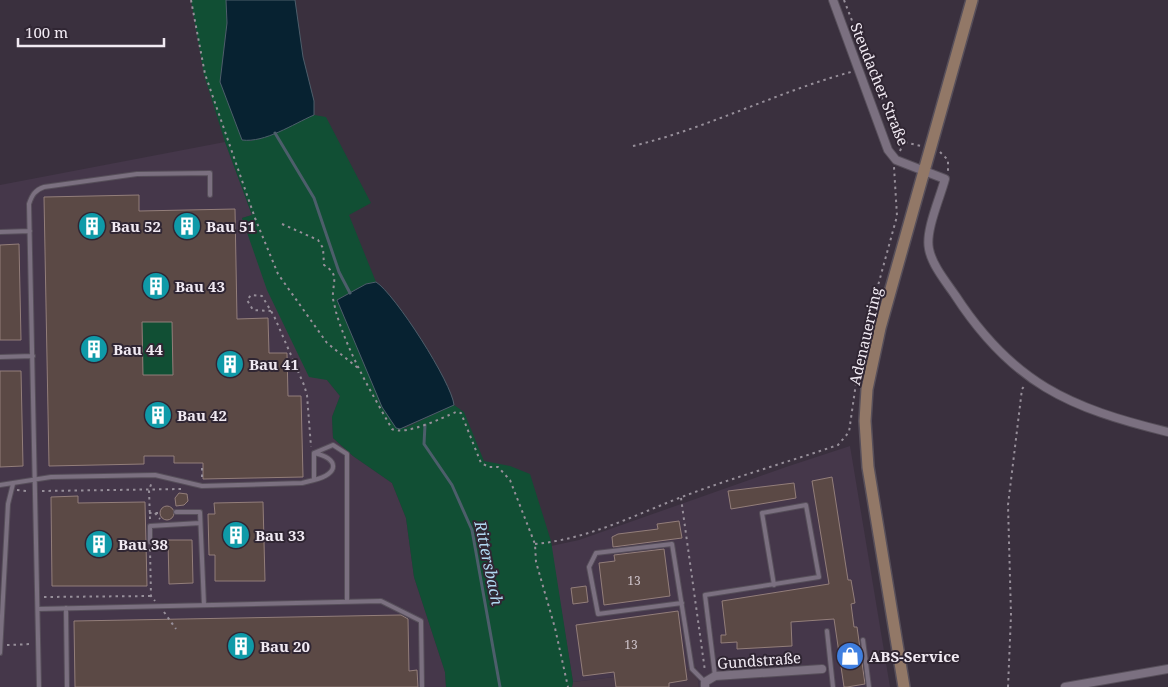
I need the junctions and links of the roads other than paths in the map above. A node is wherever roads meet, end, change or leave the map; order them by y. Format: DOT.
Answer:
graph roads {
  1 [pos="832,0"];
  2 [pos="972,0"];
  3 [pos="925,171"];
  4 [pos="210,195"];
  5 [pos="30,231"];
  6 [pos="0,232"];
  7 [pos="33,356"];
  8 [pos="0,357"];
  9 [pos="1168,432"];
  10 [pos="314,453"];
  11 [pos="35,480"];
  12 [pos="314,480"];
  13 [pos="0,484"];
  14 [pos="13,484"];
  15 [pos="176,512"];
  16 [pos="200,523"];
  17 [pos="150,542"];
  18 [pos="774,585"];
  19 [pos="347,602"];
  20 [pos="682,603"];
  21 [pos="204,605"];
  22 [pos="38,608"];
  23 [pos="66,608"];
  24 [pos="827,632"];
  25 [pos="863,640"];
  26 [pos="0,652"];
  27 [pos="831,668"];
  28 [pos="822,669"];
  29 [pos="1168,669"];
  30 [pos="715,676"];
  31 [pos="705,684"];
  32 [pos="39,687"];
  33 [pos="67,687"];
  34 [pos="422,687"];
  35 [pos="833,687"];
  36 [pos="869,687"];
  37 [pos="904,687"];
  38 [pos="1066,687"];
  1 -- 3 [label="street, Steudacher Straße"];
  2 -- 3 [label="main road, Adenauerring"];
  3 -- 9 [label="street, Steudacher Straße"];
  3 -- 37 [label="main road, Adenauerring"];
  4 -- 5 [label="lane"];
  5 -- 6 [label="lane"];
  5 -- 7 [label="lane"];
  7 -- 8 [label="lane"];
  7 -- 11 [label="lane"];
  10 -- 12 [label="lane"];
  10 -- 12 [label="lane"];
  10 -- 19 [label="lane"];
  11 -- 12 [label="lane"];
  11 -- 14 [label="lane"];
  11 -- 22 [label="lane"];
  13 -- 14 [label="lane"];
  14 -- 26 [label="lane"];
  15 -- 16 [label="lane"];
  16 -- 17 [label="lane"];
  16 -- 21 [label="lane"];
  18 -- 18 [label="lane"];
  18 -- 30 [label="lane"];
  19 -- 21 [label="lane"];
  19 -- 34 [label="lane"];
  20 -- 20 [label="lane"];
  20 -- 31 [label="lane"];
  21 -- 23 [label="lane"];
  22 -- 23 [label="lane"];
  22 -- 32 [label="lane"];
  23 -- 33 [label="lane"];
  24 -- 27 [label="lane"];
  25 -- 36 [label="lane"];
  27 -- 28 [label="lane"];
  27 -- 35 [label="lane"];
  28 -- 30 [label="street, Gundstraße"];
  29 -- 38 [label="street"];
  30 -- 31 [label="street, Gundstraße"];
}
